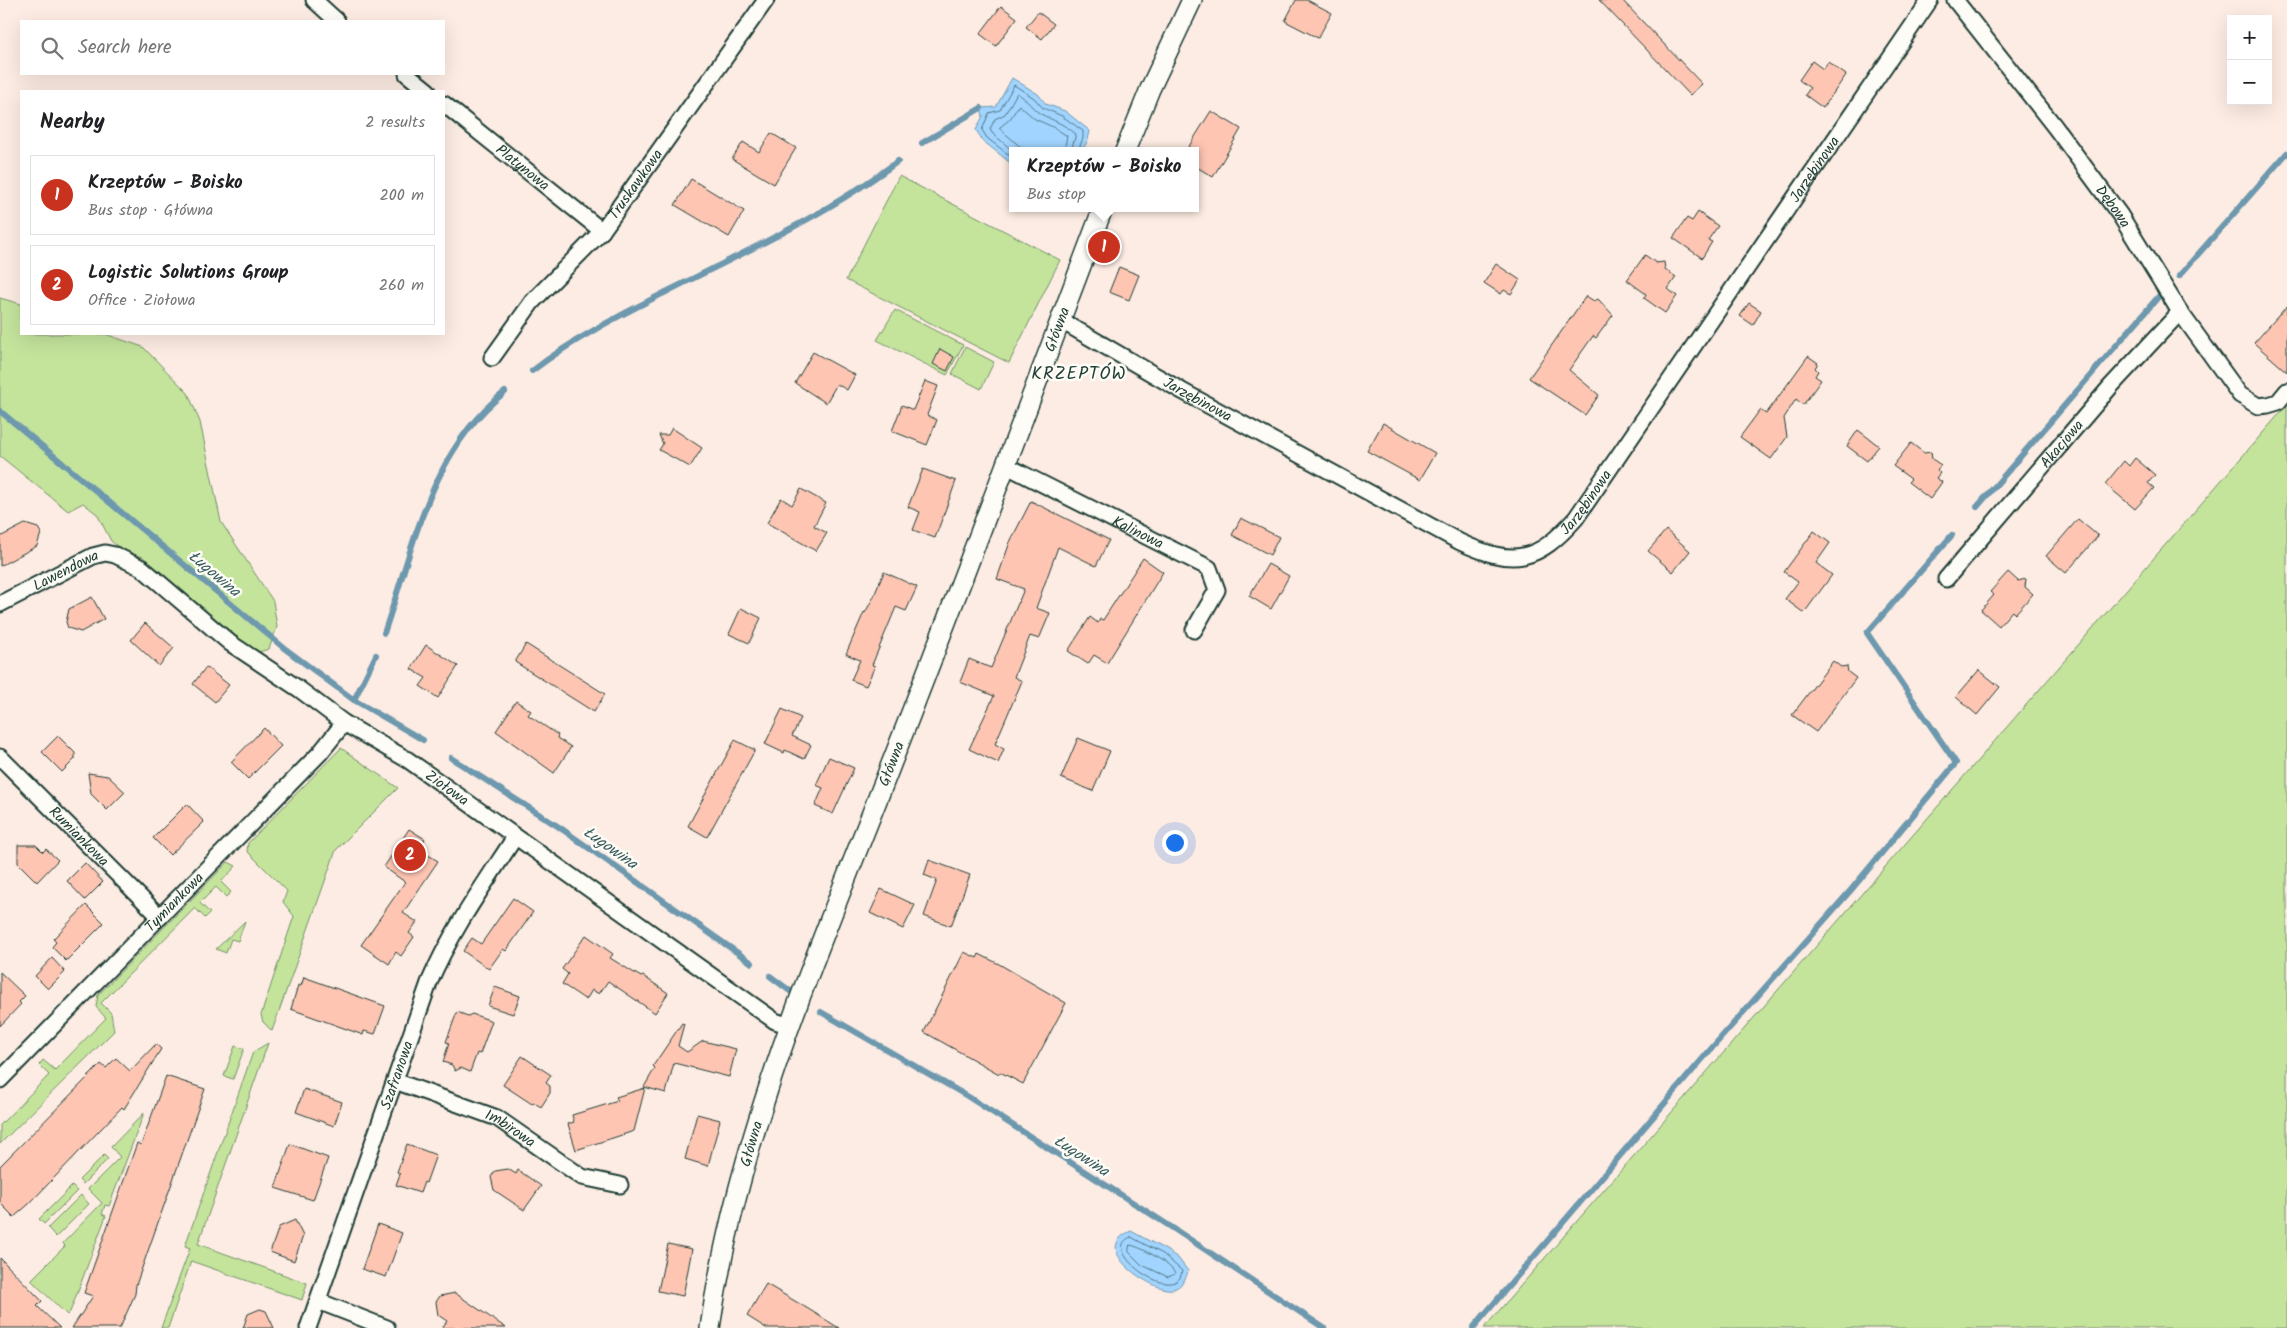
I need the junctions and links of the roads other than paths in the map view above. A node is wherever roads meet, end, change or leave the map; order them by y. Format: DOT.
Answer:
graph roads {
  1 [pos="314,0"];
  2 [pos="766,0"];
  3 [pos="1192,0"];
  4 [pos="1930,0"];
  5 [pos="1955,0"];
  6 [pos="337,20"];
  7 [pos="408,75"];
  8 [pos="427,90"];
  9 [pos="445,105"];
  10 [pos="1127,147"];
  11 [pos="1101,212"];
  12 [pos="602,231"];
  13 [pos="2180,312"];
  14 [pos="1060,320"];
  15 [pos="492,358"];
  16 [pos="2287,391"];
  17 [pos="1005,465"];
  18 [pos="104,553"];
  19 [pos="1946,579"];
  20 [pos="0,604"];
  21 [pos="1194,630"];
  22 [pos="344,723"];
  23 [pos="0,757"];
  24 [pos="515,837"];
  25 [pos="160,917"];
  26 [pos="790,1026"];
  27 [pos="0,1080"];
  28 [pos="395,1081"];
  29 [pos="620,1185"];
  30 [pos="318,1301"];
  31 [pos="308,1328"];
  32 [pos="387,1328"];
  33 [pos="710,1328"];
  1 -- 6 [label="street"];
  2 -- 12 [label="street, Truskawkowa"];
  3 -- 10 [label="street"];
  4 -- 14 [label="street, Jarzębinowa"];
  5 -- 13 [label="street, Dębowa"];
  7 -- 8 [label="street"];
  9 -- 12 [label="street, Platynowa"];
  11 -- 14 [label="street, Główna"];
  12 -- 15 [label="street, Truskawkowa"];
  13 -- 16 [label="street, Dębowa"];
  13 -- 19 [label="street, Akacjowa"];
  14 -- 17 [label="street, Główna"];
  17 -- 21 [label="street, Kalinowa"];
  17 -- 26 [label="street, Główna"];
  18 -- 20 [label="street, Lawendowa"];
  18 -- 22 [label="street, Ziołowa"];
  22 -- 24 [label="street, Ziołowa"];
  22 -- 25 [label="street, Tymiankowa"];
  23 -- 25 [label="street, Rumiankowa"];
  24 -- 26 [label="street, Ziołowa"];
  24 -- 28 [label="street, Szafranowa"];
  25 -- 27 [label="street, Tymiankowa"];
  26 -- 33 [label="street, Główna"];
  28 -- 29 [label="street, Imbirowa"];
  28 -- 30 [label="street, Szafranowa"];
  30 -- 31 [label="street, Szafranowa"];
  30 -- 32 [label="street"];
}
